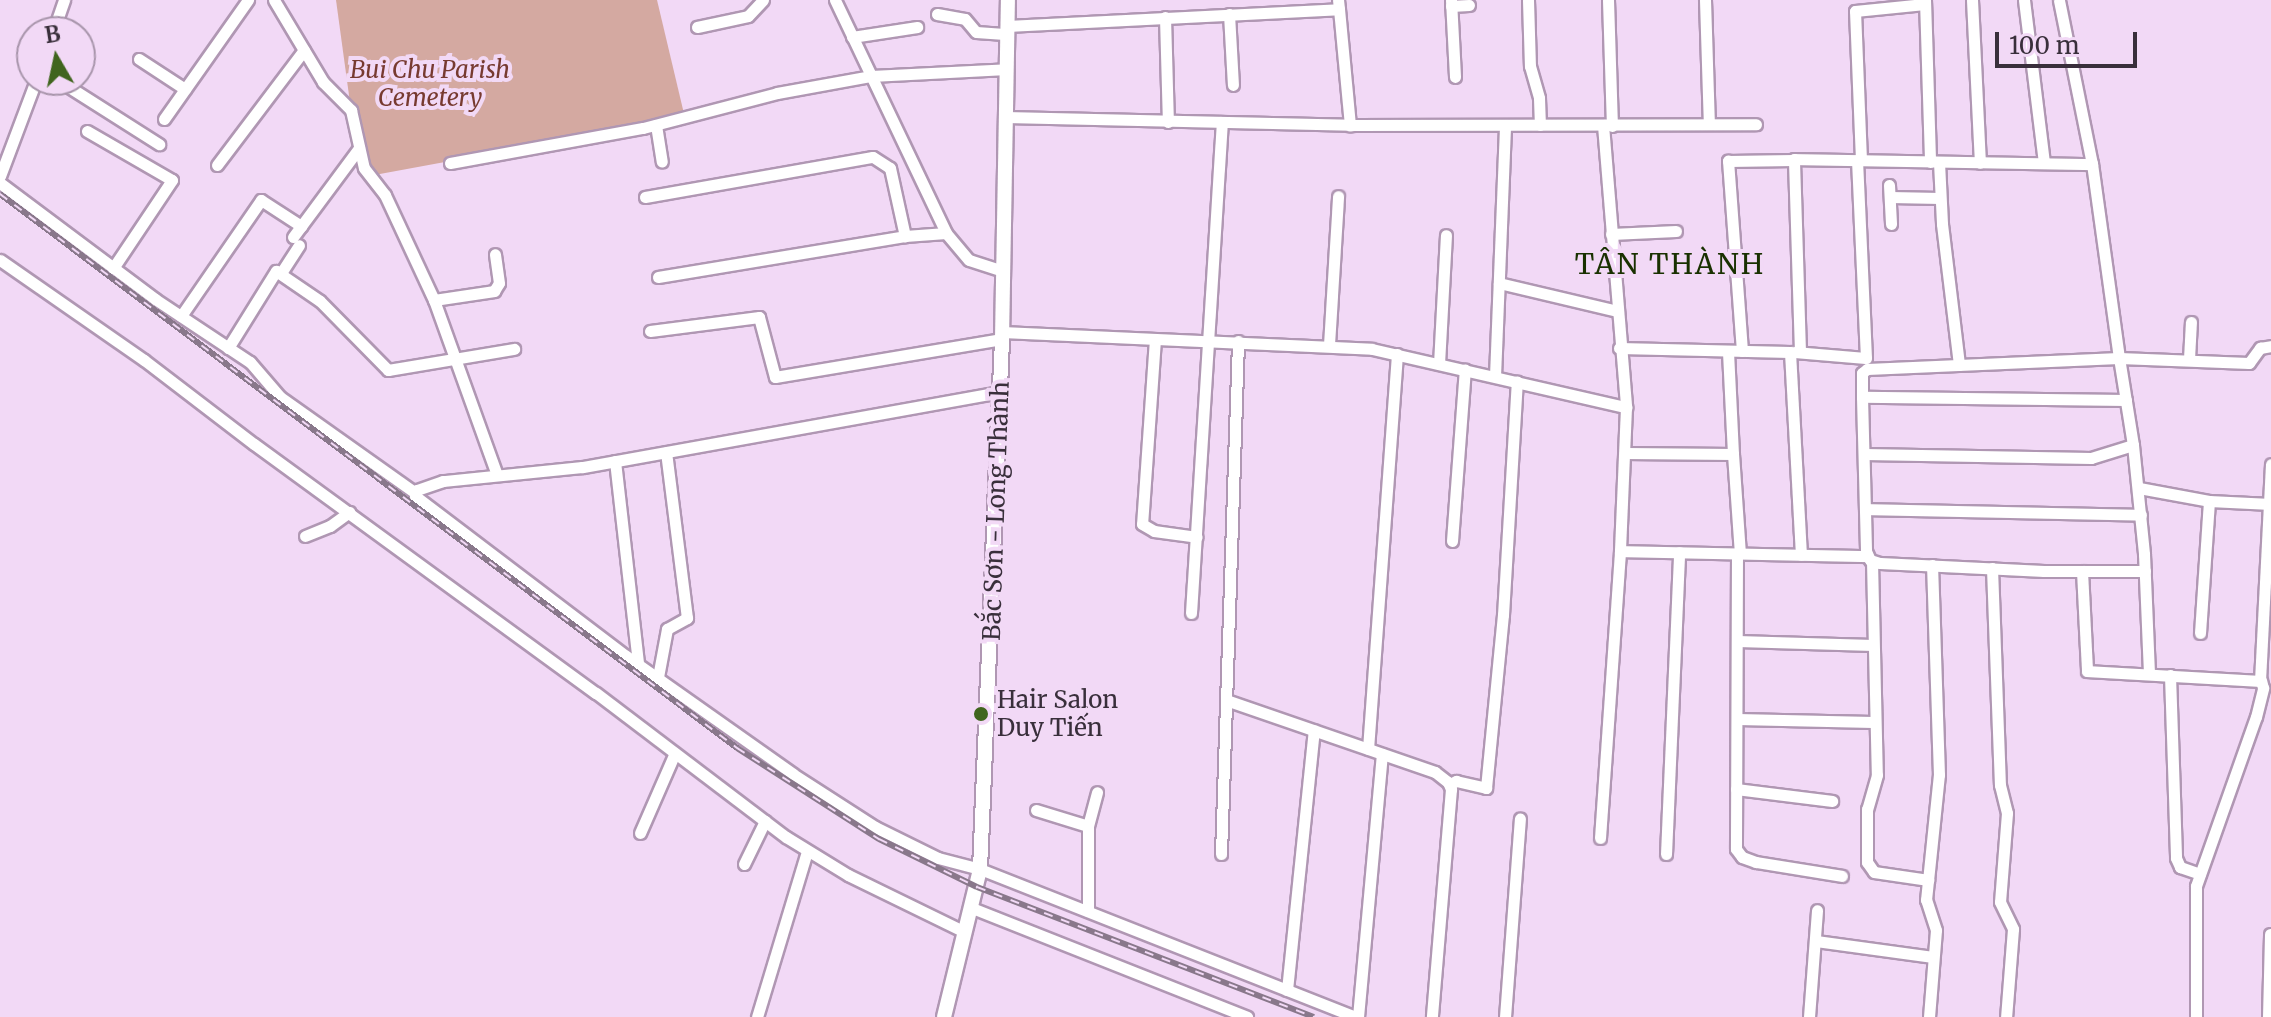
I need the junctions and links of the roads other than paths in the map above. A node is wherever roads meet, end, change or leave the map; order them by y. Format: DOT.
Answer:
graph roads {
  1 [pos="248,0"];
  2 [pos="274,0"];
  3 [pos="763,0"];
  4 [pos="835,0"];
  5 [pos="1008,0"];
  6 [pos="1528,0"];
  7 [pos="1608,0"];
  8 [pos="1705,0"];
  9 [pos="1972,0"];
  10 [pos="2024,0"];
  11 [pos="2059,0"];
  12 [pos="1925,2"];
  13 [pos="1451,3"];
  14 [pos="1338,4"];
  15 [pos="1469,5"];
  16 [pos="937,14"];
  17 [pos="1229,14"];
  18 [pos="1165,17"];
  19 [pos="697,27"];
  20 [pos="917,27"];
  21 [pos="1008,30"];
  22 [pos="852,37"];
  23 [pos="304,50"];
  24 [pos="139,59"];
  25 [pos="1007,69"];
  26 [pos="871,76"];
  27 [pos="1455,77"];
  28 [pos="1233,85"];
  29 [pos="185,89"];
  30 [pos="30,96"];
  31 [pos="83,96"];
  32 [pos="1005,117"];
  33 [pos="164,119"];
  34 [pos="1168,122"];
  35 [pos="1222,122"];
  36 [pos="1709,124"];
  37 [pos="1756,124"];
  38 [pos="656,125"];
  39 [pos="1350,125"];
  40 [pos="1505,125"];
  41 [pos="1540,125"];
  42 [pos="1608,126"];
  43 [pos="87,131"];
  44 [pos="159,144"];
  45 [pos="359,148"];
  46 [pos="1794,160"];
  47 [pos="1859,160"];
  48 [pos="662,162"];
  49 [pos="1934,162"];
  50 [pos="450,163"];
  51 [pos="1980,163"];
  52 [pos="2044,163"];
  53 [pos="2092,164"];
  54 [pos="217,165"];
  55 [pos="0,176"];
  56 [pos="0,183"];
  57 [pos="1338,196"];
  58 [pos="645,197"];
  59 [pos="1940,198"];
  60 [pos="1891,224"];
  61 [pos="301,226"];
  62 [pos="1676,231"];
  63 [pos="946,233"];
  64 [pos="1611,234"];
  65 [pos="1446,235"];
  66 [pos="905,236"];
  67 [pos="495,254"];
  68 [pos="0,260"];
  69 [pos="264,264"];
  70 [pos="113,268"];
  71 [pos="1002,271"];
  72 [pos="279,272"];
  73 [pos="658,277"];
  74 [pos="1499,283"];
  75 [pos="434,300"];
  76 [pos="1617,311"];
  77 [pos="181,316"];
  78 [pos="2191,322"];
  79 [pos="650,331"];
  80 [pos="1002,336"];
  81 [pos="1155,339"];
  82 [pos="1207,341"];
  83 [pos="1238,341"];
  84 [pos="1329,345"];
  85 [pos="2271,346"];
  86 [pos="228,348"];
  87 [pos="1619,348"];
  88 [pos="514,349"];
  89 [pos="1728,351"];
  90 [pos="1742,351"];
  91 [pos="1795,352"];
  92 [pos="1397,354"];
  93 [pos="2119,358"];
  94 [pos="2189,359"];
  95 [pos="456,360"];
  96 [pos="1439,364"];
  97 [pos="1866,364"];
  98 [pos="1959,365"];
  99 [pos="1465,369"];
  100 [pos="1495,376"];
  101 [pos="1517,381"];
  102 [pos="1000,392"];
  103 [pos="1862,397"];
  104 [pos="2126,400"];
  105 [pos="1626,407"];
  106 [pos="2133,445"];
  107 [pos="666,452"];
  108 [pos="1625,453"];
  109 [pos="1733,454"];
  110 [pos="1864,454"];
  111 [pos="615,461"];
  112 [pos="2271,464"];
  113 [pos="497,475"];
  114 [pos="2139,488"];
  115 [pos="414,492"];
  116 [pos="2209,501"];
  117 [pos="2270,504"];
  118 [pos="1866,509"];
  119 [pos="349,512"];
  120 [pos="2141,515"];
  121 [pos="305,536"];
  122 [pos="1197,537"];
  123 [pos="1452,541"];
  124 [pos="1620,551"];
  125 [pos="1679,552"];
  126 [pos="1738,553"];
  127 [pos="1801,555"];
  128 [pos="1870,558"];
  129 [pos="1932,565"];
  130 [pos="1992,568"];
  131 [pos="2082,571"];
  132 [pos="2145,571"];
  133 [pos="1191,613"];
  134 [pos="2268,614"];
  135 [pos="2200,633"];
  136 [pos="1737,641"];
  137 [pos="1873,645"];
  138 [pos="638,664"];
  139 [pos="2149,674"];
  140 [pos="2170,675"];
  141 [pos="658,677"];
  142 [pos="2261,680"];
  143 [pos="1226,700"];
  144 [pos="1737,719"];
  145 [pos="1873,722"];
  146 [pos="1314,730"];
  147 [pos="1368,749"];
  148 [pos="675,753"];
  149 [pos="1382,754"];
  150 [pos="1450,784"];
  151 [pos="1736,789"];
  152 [pos="1097,792"];
  153 [pos="1832,801"];
  154 [pos="1036,810"];
  155 [pos="1520,819"];
  156 [pos="765,821"];
  157 [pos="1088,826"];
  158 [pos="640,833"];
  159 [pos="1600,838"];
  160 [pos="807,851"];
  161 [pos="1221,854"];
  162 [pos="1666,854"];
  163 [pos="744,864"];
  164 [pos="980,869"];
  165 [pos="2200,874"];
  166 [pos="1842,876"];
  167 [pos="1928,880"];
  168 [pos="972,908"];
  169 [pos="1817,910"];
  170 [pos="1088,911"];
  171 [pos="965,932"];
  172 [pos="2270,934"];
  173 [pos="1816,941"];
  174 [pos="1933,957"];
  175 [pos="1287,990"];
  176 [pos="757,1017"];
  177 [pos="944,1017"];
  178 [pos="1247,1017"];
  179 [pos="1357,1017"];
  180 [pos="1432,1017"];
  181 [pos="1505,1017"];
  182 [pos="1809,1017"];
  183 [pos="1929,1017"];
  184 [pos="2006,1017"];
  185 [pos="2196,1017"];
  186 [pos="2268,1017"];
  1 -- 29 [label="street"];
  2 -- 23 [label="street"];
  3 -- 19 [label="street"];
  4 -- 22 [label="street"];
  5 -- 21 [label="main road, Bắc Sơn - Long Thành"];
  6 -- 41 [label="street"];
  7 -- 42 [label="street"];
  8 -- 36 [label="street"];
  9 -- 51 [label="street"];
  10 -- 52 [label="street"];
  11 -- 53 [label="street"];
  12 -- 47 [label="street"];
  12 -- 49 [label="street"];
  13 -- 15 [label="street"];
  13 -- 27 [label="street"];
  14 -- 17 [label="street"];
  14 -- 39 [label="street"];
  16 -- 21 [label="street"];
  17 -- 18 [label="street"];
  17 -- 28 [label="street"];
  18 -- 21 [label="street"];
  18 -- 34 [label="street"];
  20 -- 22 [label="street"];
  21 -- 25 [label="main road, Bắc Sơn - Long Thành"];
  22 -- 26 [label="street"];
  23 -- 45 [label="street"];
  23 -- 54 [label="street"];
  24 -- 29 [label="street"];
  25 -- 26 [label="street"];
  25 -- 32 [label="main road, Bắc Sơn - Long Thành"];
  26 -- 38 [label="street"];
  26 -- 63 [label="street"];
  29 -- 33 [label="street"];
  30 -- 55 [label="street"];
  31 -- 44 [label="street"];
  32 -- 34 [label="street"];
  32 -- 71 [label="main road, Bắc Sơn - Long Thành"];
  34 -- 35 [label="street"];
  35 -- 39 [label="street"];
  35 -- 82 [label="street"];
  36 -- 37 [label="street"];
  36 -- 42 [label="street"];
  38 -- 48 [label="street"];
  38 -- 50 [label="street"];
  39 -- 40 [label="street"];
  40 -- 41 [label="street"];
  40 -- 74 [label="street"];
  41 -- 42 [label="street"];
  42 -- 64 [label="street"];
  43 -- 70 [label="street"];
  45 -- 61 [label="street"];
  45 -- 75 [label="street"];
  46 -- 47 [label="street"];
  46 -- 90 [label="street"];
  46 -- 91 [label="street"];
  47 -- 49 [label="street"];
  47 -- 97 [label="street"];
  49 -- 51 [label="street"];
  49 -- 59 [label="street"];
  51 -- 52 [label="street"];
  52 -- 53 [label="street"];
  53 -- 93 [label="street"];
  56 -- 70 [label="street"];
  57 -- 84 [label="street"];
  58 -- 66 [label="street"];
  59 -- 60 [label="street"];
  59 -- 98 [label="street"];
  61 -- 72 [label="street"];
  61 -- 77 [label="street"];
  62 -- 64 [label="street"];
  63 -- 66 [label="street"];
  63 -- 71 [label="street"];
  64 -- 76 [label="street"];
  65 -- 96 [label="street"];
  66 -- 73 [label="street"];
  67 -- 75 [label="street"];
  68 -- 119 [label="street"];
  69 -- 72 [label="street"];
  70 -- 77 [label="street"];
  71 -- 80 [label="main road, Bắc Sơn - Long Thành"];
  72 -- 86 [label="street"];
  72 -- 95 [label="street"];
  74 -- 76 [label="street"];
  74 -- 100 [label="street"];
  75 -- 95 [label="street"];
  76 -- 87 [label="street"];
  77 -- 86 [label="street"];
  78 -- 94 [label="street"];
  79 -- 80 [label="street"];
  80 -- 81 [label="street"];
  80 -- 102 [label="main road, Bắc Sơn - Long Thành"];
  81 -- 82 [label="street"];
  81 -- 122 [label="street"];
  82 -- 83 [label="street"];
  82 -- 122 [label="street"];
  83 -- 84 [label="street"];
  83 -- 143 [label="street"];
  84 -- 92 [label="street"];
  85 -- 94 [label="street"];
  86 -- 115 [label="street"];
  87 -- 89 [label="street"];
  87 -- 105 [label="street"];
  88 -- 95 [label="street"];
  89 -- 90 [label="street"];
  89 -- 109 [label="street"];
  90 -- 91 [label="street"];
  91 -- 97 [label="street"];
  91 -- 127 [label="street"];
  92 -- 96 [label="street"];
  92 -- 147 [label="street"];
  93 -- 94 [label="street"];
  93 -- 98 [label="street"];
  93 -- 104 [label="street"];
  95 -- 113 [label="street"];
  96 -- 99 [label="street"];
  97 -- 98 [label="street"];
  97 -- 103 [label="street"];
  99 -- 100 [label="street"];
  99 -- 123 [label="street"];
  100 -- 101 [label="street"];
  101 -- 105 [label="street"];
  101 -- 150 [label="street"];
  102 -- 107 [label="street"];
  102 -- 164 [label="main road, Bắc Sơn - Long Thành"];
  103 -- 104 [label="street"];
  103 -- 110 [label="street"];
  104 -- 106 [label="street"];
  105 -- 108 [label="street"];
  106 -- 110 [label="street"];
  106 -- 114 [label="street"];
  107 -- 111 [label="street"];
  107 -- 141 [label="street"];
  108 -- 109 [label="street"];
  108 -- 124 [label="street"];
  109 -- 126 [label="street"];
  110 -- 118 [label="street"];
  111 -- 113 [label="street"];
  111 -- 138 [label="street"];
  112 -- 117 [label="street"];
  113 -- 115 [label="street"];
  114 -- 116 [label="street"];
  114 -- 120 [label="street"];
  115 -- 138 [label="street"];
  116 -- 117 [label="street"];
  116 -- 135 [label="street"];
  117 -- 134 [label="street"];
  118 -- 120 [label="street"];
  118 -- 128 [label="street"];
  119 -- 121 [label="street"];
  119 -- 148 [label="street"];
  120 -- 132 [label="street"];
  122 -- 133 [label="street"];
  124 -- 125 [label="street"];
  124 -- 159 [label="street"];
  125 -- 126 [label="street"];
  125 -- 162 [label="street"];
  126 -- 127 [label="street"];
  126 -- 136 [label="street"];
  127 -- 128 [label="street"];
  128 -- 129 [label="street"];
  128 -- 137 [label="street"];
  129 -- 130 [label="street"];
  129 -- 167 [label="street"];
  130 -- 131 [label="street"];
  130 -- 184 [label="street"];
  131 -- 132 [label="street"];
  131 -- 139 [label="street"];
  132 -- 139 [label="street"];
  134 -- 142 [label="street"];
  136 -- 137 [label="street"];
  136 -- 144 [label="street"];
  137 -- 145 [label="street"];
  138 -- 141 [label="street"];
  139 -- 140 [label="street"];
  140 -- 142 [label="street"];
  140 -- 165 [label="street"];
  141 -- 164 [label="street"];
  142 -- 165 [label="street"];
  143 -- 146 [label="street"];
  143 -- 161 [label="street"];
  144 -- 145 [label="street"];
  144 -- 151 [label="street"];
  145 -- 167 [label="street"];
  146 -- 147 [label="street"];
  146 -- 175 [label="street"];
  147 -- 149 [label="street"];
  148 -- 156 [label="street"];
  148 -- 158 [label="street"];
  149 -- 150 [label="street"];
  149 -- 179 [label="street"];
  150 -- 180 [label="street"];
  151 -- 153 [label="street"];
  151 -- 166 [label="street"];
  152 -- 157 [label="street"];
  154 -- 157 [label="street"];
  155 -- 181 [label="street"];
  156 -- 160 [label="street"];
  156 -- 163 [label="street"];
  157 -- 170 [label="street"];
  160 -- 171 [label="street"];
  160 -- 176 [label="street"];
  164 -- 168 [label="main road, Bắc Sơn - Long Thành"];
  164 -- 170 [label="street"];
  165 -- 185 [label="street"];
  167 -- 174 [label="street"];
  168 -- 171 [label="main road, Bắc Sơn - Long Thành"];
  168 -- 178 [label="street"];
  169 -- 173 [label="street"];
  170 -- 175 [label="street"];
  171 -- 177 [label="main road, Bắc Sơn - Long Thành"];
  172 -- 186 [label="street"];
  173 -- 174 [label="street"];
  173 -- 182 [label="street"];
  174 -- 183 [label="street"];
  175 -- 179 [label="street"];
}
